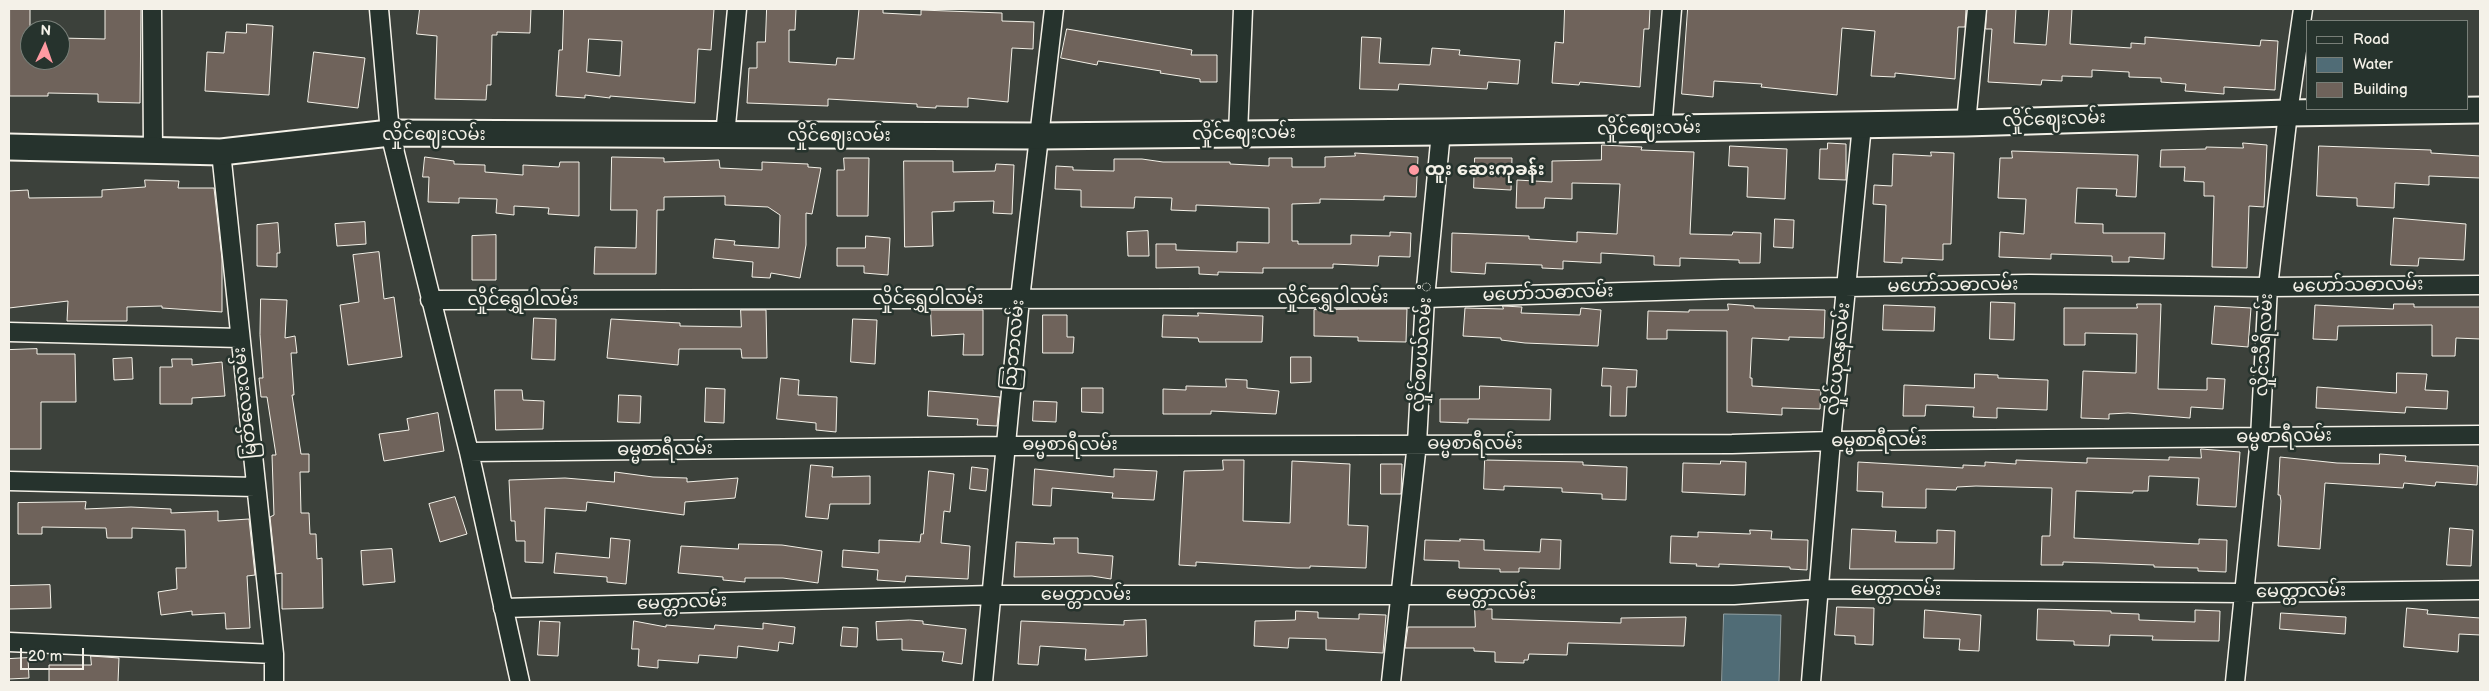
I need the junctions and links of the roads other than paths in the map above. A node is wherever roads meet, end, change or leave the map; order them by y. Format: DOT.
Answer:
graph roads {
  1 [pos="152,9"];
  2 [pos="379,9"];
  3 [pos="737,9"];
  4 [pos="1054,9"];
  5 [pos="1242,9"];
  6 [pos="1672,9"];
  7 [pos="1977,9"];
  8 [pos="2303,9"];
  9 [pos="2480,110"];
  10 [pos="2288,113"];
  11 [pos="1966,123"];
  12 [pos="1862,125"];
  13 [pos="1662,128"];
  14 [pos="1441,132"];
  15 [pos="390,133"];
  16 [pos="1238,134"];
  17 [pos="725,136"];
  18 [pos="1038,136"];
  19 [pos="9,148"];
  20 [pos="153,150"];
  21 [pos="221,152"];
  22 [pos="2480,285"];
  23 [pos="2268,287"];
  24 [pos="1846,288"];
  25 [pos="1425,298"];
  26 [pos="1020,299"];
  27 [pos="430,300"];
  28 [pos="9,332"];
  29 [pos="239,338"];
  30 [pos="2480,434"];
  31 [pos="2260,438"];
  32 [pos="1831,441"];
  33 [pos="1417,443"];
  34 [pos="1006,446"];
  35 [pos="469,452"];
  36 [pos="9,481"];
  37 [pos="255,487"];
  38 [pos="1820,589"];
  39 [pos="2480,590"];
  40 [pos="2243,593"];
  41 [pos="1401,594"];
  42 [pos="991,595"];
  43 [pos="503,608"];
  44 [pos="9,642"];
  45 [pos="274,654"];
  46 [pos="274,682"];
  47 [pos="520,682"];
  48 [pos="983,682"];
  49 [pos="1391,682"];
  50 [pos="1811,682"];
  51 [pos="2236,682"];
  1 -- 20 [label="street"];
  2 -- 15 [label="street"];
  3 -- 17 [label="street"];
  4 -- 18 [label="street, သြဘာလမ်း"];
  5 -- 16 [label="street"];
  6 -- 13 [label="street"];
  7 -- 11 [label="street"];
  8 -- 10 [label="street, လှိုင်သီရိလမ်း"];
  9 -- 10 [label="street, လှိုင်ဈေးလမ်း"];
  10 -- 11 [label="street, လှိုင်ဈေးလမ်း"];
  10 -- 23 [label="street, လှိုင်သီရိလမ်း"];
  11 -- 12 [label="street, လှိုင်ဈေးလမ်း"];
  12 -- 13 [label="street, လှိုင်ဈေးလမ်း"];
  12 -- 24 [label="street, လှိုင်ယုဇနလမ်း"];
  13 -- 14 [label="street, လှိုင်ဈေးလမ်း"];
  14 -- 16 [label="street, လှိုင်ဈေးလမ်း"];
  14 -- 25 [label="street, လှိုင်စပယ်လမ်း ံ"];
  15 -- 17 [label="street, လှိုင်ဈေးလမ်း"];
  15 -- 21 [label="street, လှိုင်ဈေးလမ်း"];
  15 -- 27 [label="street"];
  16 -- 18 [label="street, လှိုင်ဈေးလမ်း"];
  17 -- 18 [label="street, လှိုင်ဈေးလမ်း"];
  18 -- 26 [label="street, သြဘာလမ်း"];
  19 -- 20 [label="street, လှိုင်ဈေးလမ်း"];
  20 -- 21 [label="street, လှိုင်ဈေးလမ်း"];
  21 -- 29 [label="street, မြတ်လေးလမ်း"];
  22 -- 23 [label="street, မဟော်သဓာလမ်း"];
  23 -- 24 [label="street, မဟော်သဓာလမ်း"];
  23 -- 31 [label="street, လှိုင်သီရိလမ်း"];
  24 -- 25 [label="street, မဟော်သဓာလမ်း"];
  24 -- 32 [label="street, လှိုင်ယုဇနလမ်း"];
  25 -- 26 [label="street, လှိုင်ရွှေဝါလမ်း"];
  25 -- 33 [label="street, လှိုင်စပယ်လမ်း ံ"];
  26 -- 27 [label="street, လှိုင်ရွှေဝါလမ်း"];
  26 -- 34 [label="street, သြဘာလမ်း"];
  27 -- 35 [label="street"];
  28 -- 29 [label="street"];
  29 -- 37 [label="street, မြတ်လေးလမ်း"];
  30 -- 31 [label="street, ဓမ္မစာရီလမ်း"];
  31 -- 32 [label="street, ဓမ္မစာရီလမ်း"];
  31 -- 40 [label="street, လှိုင်သီရိလမ်း"];
  32 -- 33 [label="street, ဓမ္မစာရီလမ်း"];
  32 -- 38 [label="street, လှိုင်ယုဇနလမ်း"];
  33 -- 34 [label="street, ဓမ္မစာရီလမ်း"];
  33 -- 41 [label="street, လှိုင်စပယ်လမ်း ံ"];
  34 -- 35 [label="street, ဓမ္မစာရီလမ်း"];
  34 -- 42 [label="street, သြဘာလမ်း"];
  35 -- 43 [label="street"];
  36 -- 37 [label="street"];
  37 -- 45 [label="street, မြတ်လေးလမ်း"];
  38 -- 40 [label="street, မေတ္တာလမ်း"];
  38 -- 41 [label="street, မေတ္တာလမ်း"];
  38 -- 50 [label="street, လှိုင်ယုဇနလမ်း"];
  39 -- 40 [label="street, မေတ္တာလမ်း"];
  40 -- 51 [label="street, လှိုင်သီရိလမ်း"];
  41 -- 42 [label="street, မေတ္တာလမ်း"];
  41 -- 49 [label="street, လှိုင်စပယ်လမ်း ံ"];
  42 -- 43 [label="street, မေတ္တာလမ်း"];
  42 -- 48 [label="street, သြဘာလမ်း"];
  43 -- 47 [label="street"];
  44 -- 45 [label="street"];
  45 -- 46 [label="street, မြတ်လေးလမ်း"];
}
